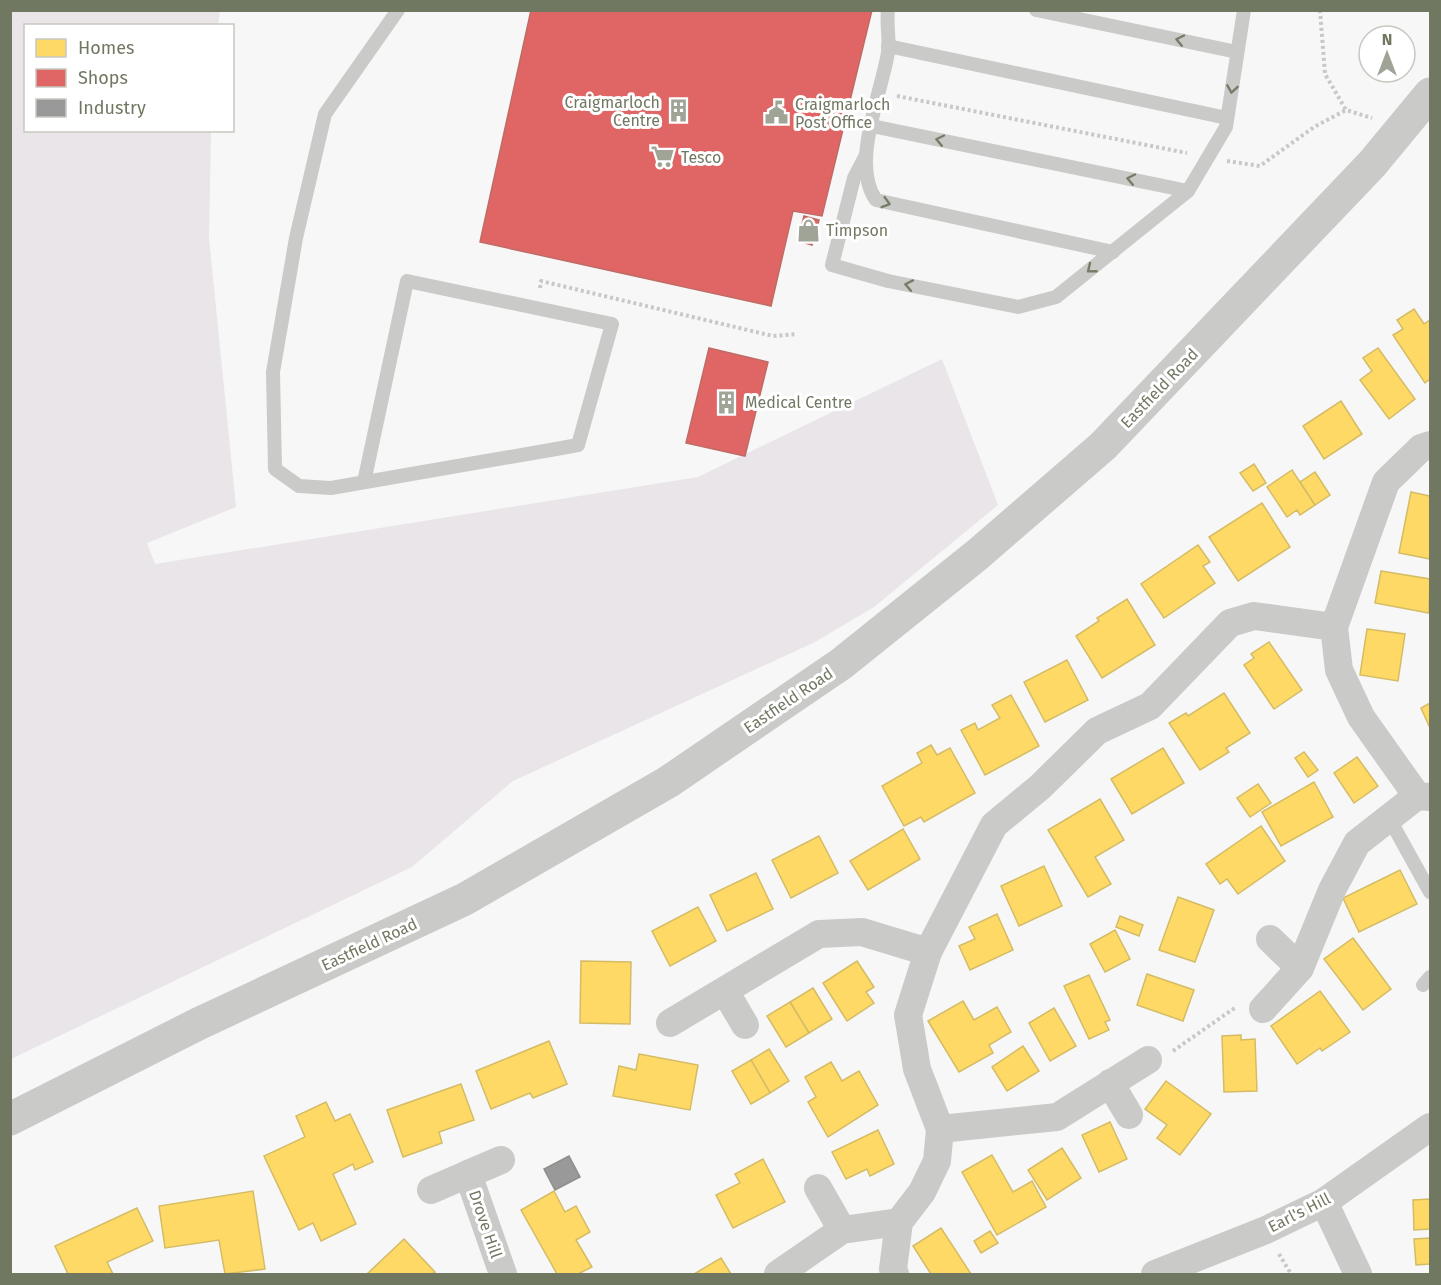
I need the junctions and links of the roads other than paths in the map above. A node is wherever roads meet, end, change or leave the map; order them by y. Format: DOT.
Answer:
graph roads {
  1 [pos="398,10"];
  2 [pos="1036,10"];
  3 [pos="1244,10"];
  4 [pos="887,15"];
  5 [pos="888,46"];
  6 [pos="1237,52"];
  7 [pos="1430,95"];
  8 [pos="1227,118"];
  9 [pos="872,126"];
  10 [pos="866,155"];
  11 [pos="1188,191"];
  12 [pos="1113,252"];
  13 [pos="1431,445"];
  14 [pos="364,482"];
  15 [pos="1334,627"];
  16 [pos="1424,797"];
  17 [pos="1389,818"];
  18 [pos="1431,892"];
  19 [pos="1270,939"];
  20 [pos="928,952"];
  21 [pos="1300,968"];
  22 [pos="725,991"];
  23 [pos="1263,1009"];
  24 [pos="670,1023"];
  25 [pos="745,1025"];
  26 [pos="1148,1059"];
  27 [pos="1110,1083"];
  28 [pos="1129,1114"];
  29 [pos="10,1119"];
  30 [pos="1431,1127"];
  31 [pos="940,1129"];
  32 [pos="501,1160"];
  33 [pos="468,1174"];
  34 [pos="818,1188"];
  35 [pos="431,1190"];
  36 [pos="1324,1202"];
  37 [pos="899,1222"];
  38 [pos="842,1230"];
  39 [pos="778,1274"];
  40 [pos="503,1275"];
  41 [pos="896,1275"];
  42 [pos="1155,1275"];
  43 [pos="1358,1275"];
  1 -- 14 [label="lane"];
  6 -- 2 [label="lane, one-way"];
  3 -- 6 [label="lane"];
  4 -- 5 [label="lane"];
  5 -- 8 [label="lane"];
  5 -- 9 [label="lane"];
  6 -- 8 [label="lane, one-way"];
  7 -- 29 [label="street, Eastfield Road"];
  8 -- 11 [label="lane"];
  9 -- 10 [label="lane"];
  11 -- 9 [label="lane, one-way"];
  10 -- 12 [label="lane, one-way"];
  12 -- 10 [label="lane, one-way"];
  11 -- 12 [label="lane"];
  13 -- 15 [label="street"];
  14 -- 14 [label="lane"];
  15 -- 16 [label="street"];
  15 -- 20 [label="street"];
  16 -- 17 [label="street"];
  17 -- 18 [label="lane"];
  17 -- 21 [label="street"];
  19 -- 21 [label="street"];
  20 -- 22 [label="street"];
  20 -- 31 [label="street"];
  21 -- 23 [label="street"];
  22 -- 24 [label="street"];
  22 -- 25 [label="street"];
  26 -- 27 [label="street"];
  27 -- 28 [label="street"];
  27 -- 31 [label="street"];
  30 -- 36 [label="street, Earl's Hill"];
  31 -- 37 [label="street"];
  32 -- 33 [label="street, Drove Hill"];
  33 -- 35 [label="street, Drove Hill"];
  33 -- 40 [label="street, Drove Hill"];
  34 -- 38 [label="street"];
  36 -- 42 [label="street, Earl's Hill"];
  36 -- 43 [label="street"];
  37 -- 38 [label="street"];
  37 -- 41 [label="street"];
  38 -- 39 [label="street"];
}
